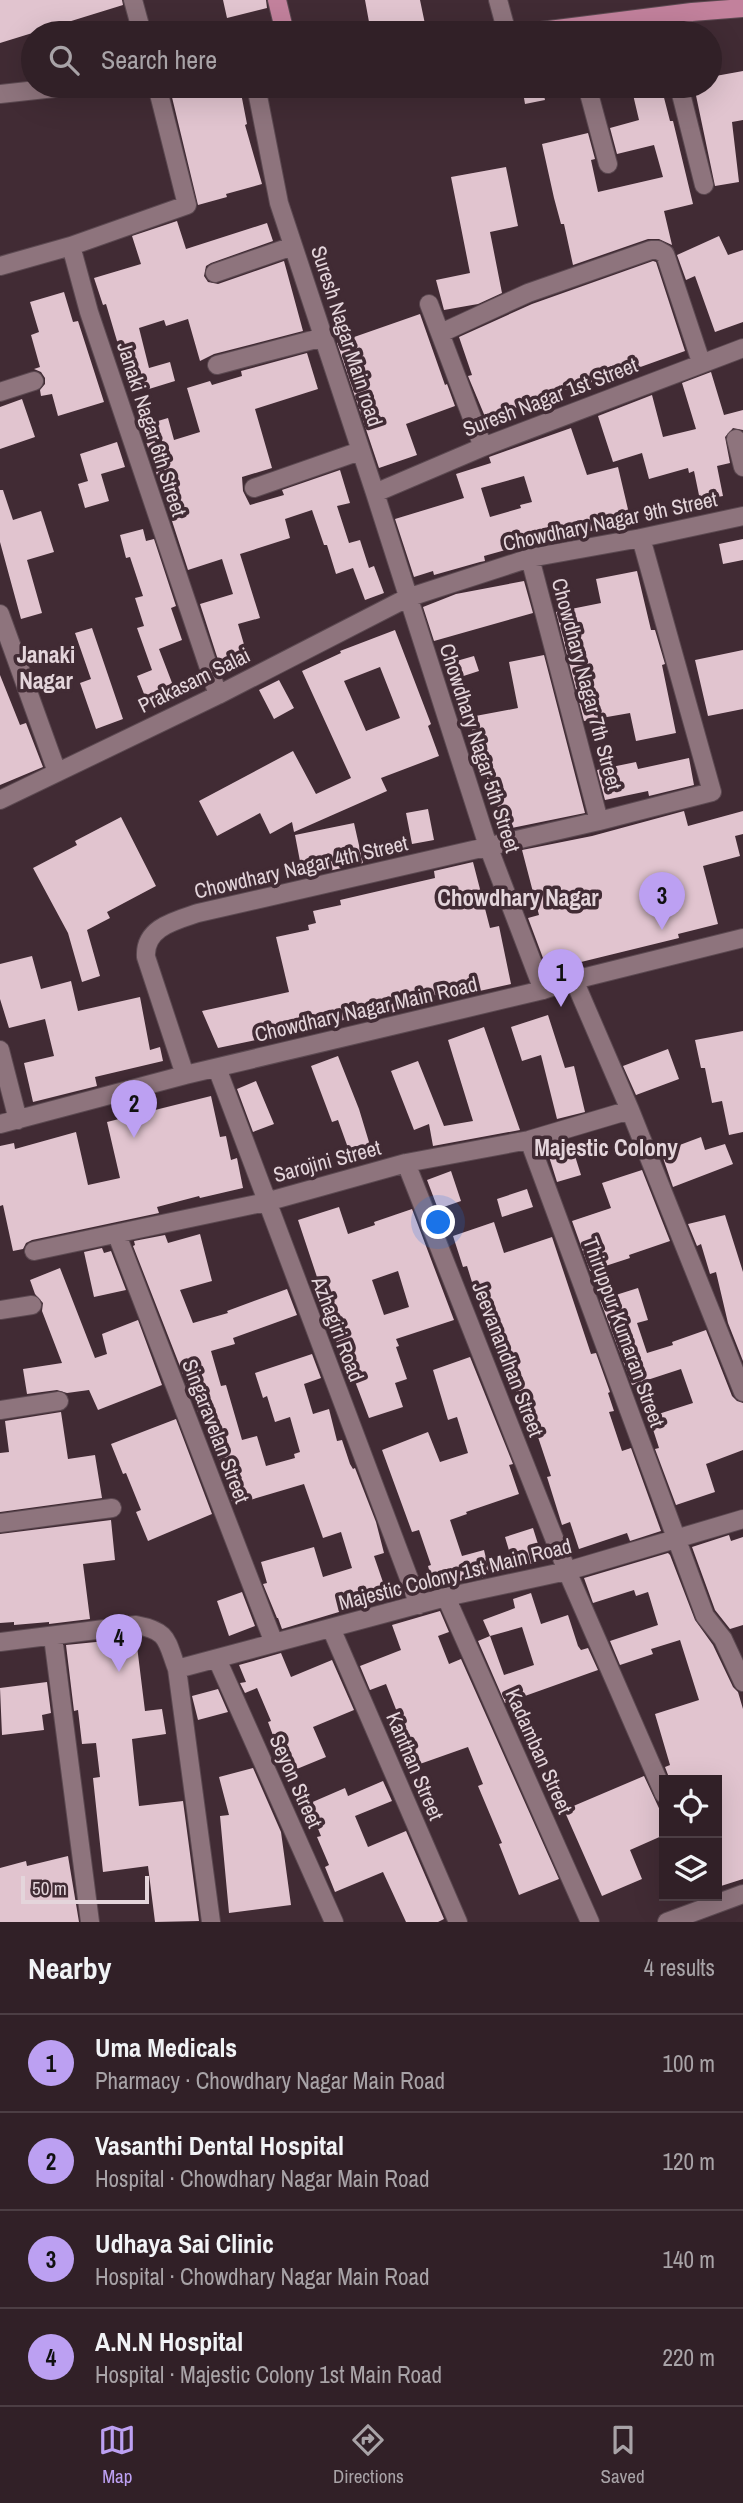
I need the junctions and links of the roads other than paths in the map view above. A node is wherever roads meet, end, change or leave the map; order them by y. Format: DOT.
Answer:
graph roads {
  1 [pos="133,0"];
  2 [pos="277,0"];
  3 [pos="498,0"];
  4 [pos="690,6"];
  5 [pos="743,8"];
  6 [pos="139,21"];
  7 [pos="282,21"];
  8 [pos="504,21"];
  9 [pos="669,21"];
  10 [pos="21,92"];
  11 [pos="0,94"];
  12 [pos="160,98"];
  13 [pos="258,98"];
  14 [pos="590,98"];
  15 [pos="681,98"];
  16 [pos="608,164"];
  17 [pos="704,185"];
  18 [pos="71,246"];
  19 [pos="293,246"];
  20 [pos="0,267"];
  21 [pos="215,274"];
  22 [pos="429,304"];
  23 [pos="441,333"];
  24 [pos="324,337"];
  25 [pos="743,348"];
  26 [pos="701,362"];
  27 [pos="217,365"];
  28 [pos="34,381"];
  29 [pos="0,392"];
  30 [pos="736,439"];
  31 [pos="483,447"];
  32 [pos="360,451"];
  33 [pos="743,467"];
  34 [pos="254,488"];
  35 [pos="375,493"];
  36 [pos="743,516"];
  37 [pos="641,538"];
  38 [pos="530,558"];
  39 [pos="407,597"];
  40 [pos="0,614"];
  41 [pos="218,695"];
  42 [pos="57,772"];
  43 [pos="0,800"];
  44 [pos="599,821"];
  45 [pos="488,846"];
  46 [pos="743,938"];
  47 [pos="574,980"];
  48 [pos="543,990"];
  49 [pos="0,1050"];
  50 [pos="217,1068"];
  51 [pos="185,1075"];
  52 [pos="629,1110"];
  53 [pos="18,1120"];
  54 [pos="0,1124"];
  55 [pos="529,1140"];
  56 [pos="407,1163"];
  57 [pos="266,1202"];
  58 [pos="117,1235"];
  59 [pos="34,1251"];
  60 [pos="32,1305"];
  61 [pos="0,1310"];
  62 [pos="743,1392"];
  63 [pos="59,1401"];
  64 [pos="0,1410"];
  65 [pos="112,1508"];
  66 [pos="743,1520"];
  67 [pos="0,1522"];
  68 [pos="676,1539"];
  69 [pos="567,1571"];
  70 [pos="446,1597"];
  71 [pos="419,1605"];
  72 [pos="331,1628"];
  73 [pos="53,1637"];
  74 [pos="0,1642"];
  75 [pos="274,1643"];
  76 [pos="217,1659"];
  77 [pos="177,1669"];
  78 [pos="743,1682"];
  79 [pos="659,1783"];
  80 [pos="743,1894"];
  81 [pos="722,1898"];
  82 [pos="707,1901"];
  83 [pos="90,1922"];
  84 [pos="211,1922"];
  85 [pos="334,1922"];
  86 [pos="458,1922"];
  87 [pos="590,1922"];
  88 [pos="667,1922"];
  1 -- 6 [label="street"];
  2 -- 7 [label="main road"];
  3 -- 8 [label="street"];
  4 -- 5 [label="main road"];
  4 -- 9 [label="main road"];
  10 -- 11 [label="street"];
  12 -- 18 [label="street"];
  13 -- 19 [label="street, Suresh Nagar Main road"];
  14 -- 16 [label="street"];
  15 -- 17 [label="street"];
  18 -- 20 [label="street"];
  18 -- 41 [label="street, Janaki Nagar 6th Street"];
  19 -- 21 [label="street"];
  19 -- 24 [label="street, Suresh Nagar Main road"];
  22 -- 23 [label="street"];
  23 -- 26 [label="street"];
  23 -- 31 [label="street"];
  24 -- 27 [label="street"];
  24 -- 32 [label="street, Suresh Nagar Main road"];
  25 -- 26 [label="street, Suresh Nagar 1st Street"];
  26 -- 31 [label="street, Suresh Nagar 1st Street"];
  28 -- 29 [label="street"];
  30 -- 33 [label="street"];
  31 -- 35 [label="street, Suresh Nagar 1st Street"];
  32 -- 34 [label="street"];
  32 -- 35 [label="street, Suresh Nagar Main road"];
  35 -- 39 [label="street, Suresh Nagar Main road"];
  36 -- 37 [label="street, Chowdhary Nagar 9th Street"];
  37 -- 38 [label="street, Chowdhary Nagar 9th Street"];
  37 -- 44 [label="street, Chowdhary Nagar 4th Street"];
  38 -- 39 [label="street, Chowdhary Nagar 9th Street"];
  38 -- 44 [label="street, Chowdhary Nagar 7th Street"];
  39 -- 41 [label="street, Prakasam Salai"];
  39 -- 45 [label="street, Chowdhary Nagar 5th Street"];
  40 -- 42 [label="street"];
  41 -- 42 [label="street, Prakasam Salai"];
  42 -- 43 [label="street, Prakasam Salai"];
  44 -- 45 [label="street, Chowdhary Nagar 4th Street"];
  45 -- 48 [label="street, Chowdhary Nagar 5th Street"];
  45 -- 51 [label="street, Chowdhary Nagar 4th Street"];
  46 -- 47 [label="street, Chowdhary Nagar Main Road"];
  47 -- 48 [label="street, Chowdhary Nagar Main Road"];
  47 -- 52 [label="street"];
  48 -- 50 [label="street, Chowdhary Nagar Main Road"];
  49 -- 53 [label="street"];
  50 -- 51 [label="street, Chowdhary Nagar Main Road"];
  50 -- 57 [label="street, Azhagiri Road"];
  51 -- 53 [label="street, Chowdhary Nagar Main Road"];
  52 -- 55 [label="street, Sarojini Street"];
  52 -- 62 [label="street"];
  53 -- 54 [label="street, Chowdhary Nagar Main Road"];
  55 -- 56 [label="street, Sarojini Street"];
  55 -- 68 [label="street, Thiruppur Kumaran Street"];
  56 -- 57 [label="street, Sarojini Street"];
  56 -- 69 [label="street, Jeevanandhan Street"];
  57 -- 58 [label="street, Sarojini Street"];
  57 -- 71 [label="street, Azhagiri Road"];
  58 -- 59 [label="street, Sarojini Street"];
  58 -- 75 [label="street, Singaravelan Street"];
  60 -- 61 [label="street"];
  63 -- 64 [label="street"];
  65 -- 67 [label="street"];
  66 -- 68 [label="street, Majestic Colony 1st Main Road"];
  68 -- 69 [label="street, Majestic Colony 1st Main Road"];
  68 -- 78 [label="street, Thiruppur Kumaran Street"];
  69 -- 70 [label="street, Majestic Colony 1st Main Road"];
  69 -- 79 [label="street, Jeevanandhan Street"];
  70 -- 71 [label="street, Majestic Colony 1st Main Road"];
  70 -- 87 [label="street, Kadamban Street"];
  71 -- 72 [label="street, Majestic Colony 1st Main Road"];
  72 -- 75 [label="street, Majestic Colony 1st Main Road"];
  72 -- 86 [label="street, Kanthan Street"];
  73 -- 74 [label="street"];
  73 -- 77 [label="street"];
  73 -- 83 [label="street"];
  75 -- 76 [label="street, Majestic Colony 1st Main Road"];
  76 -- 77 [label="street, Majestic Colony 1st Main Road"];
  76 -- 85 [label="street, Seyon Street"];
  77 -- 84 [label="street"];
  80 -- 81 [label="street"];
  82 -- 88 [label="street"];
}
